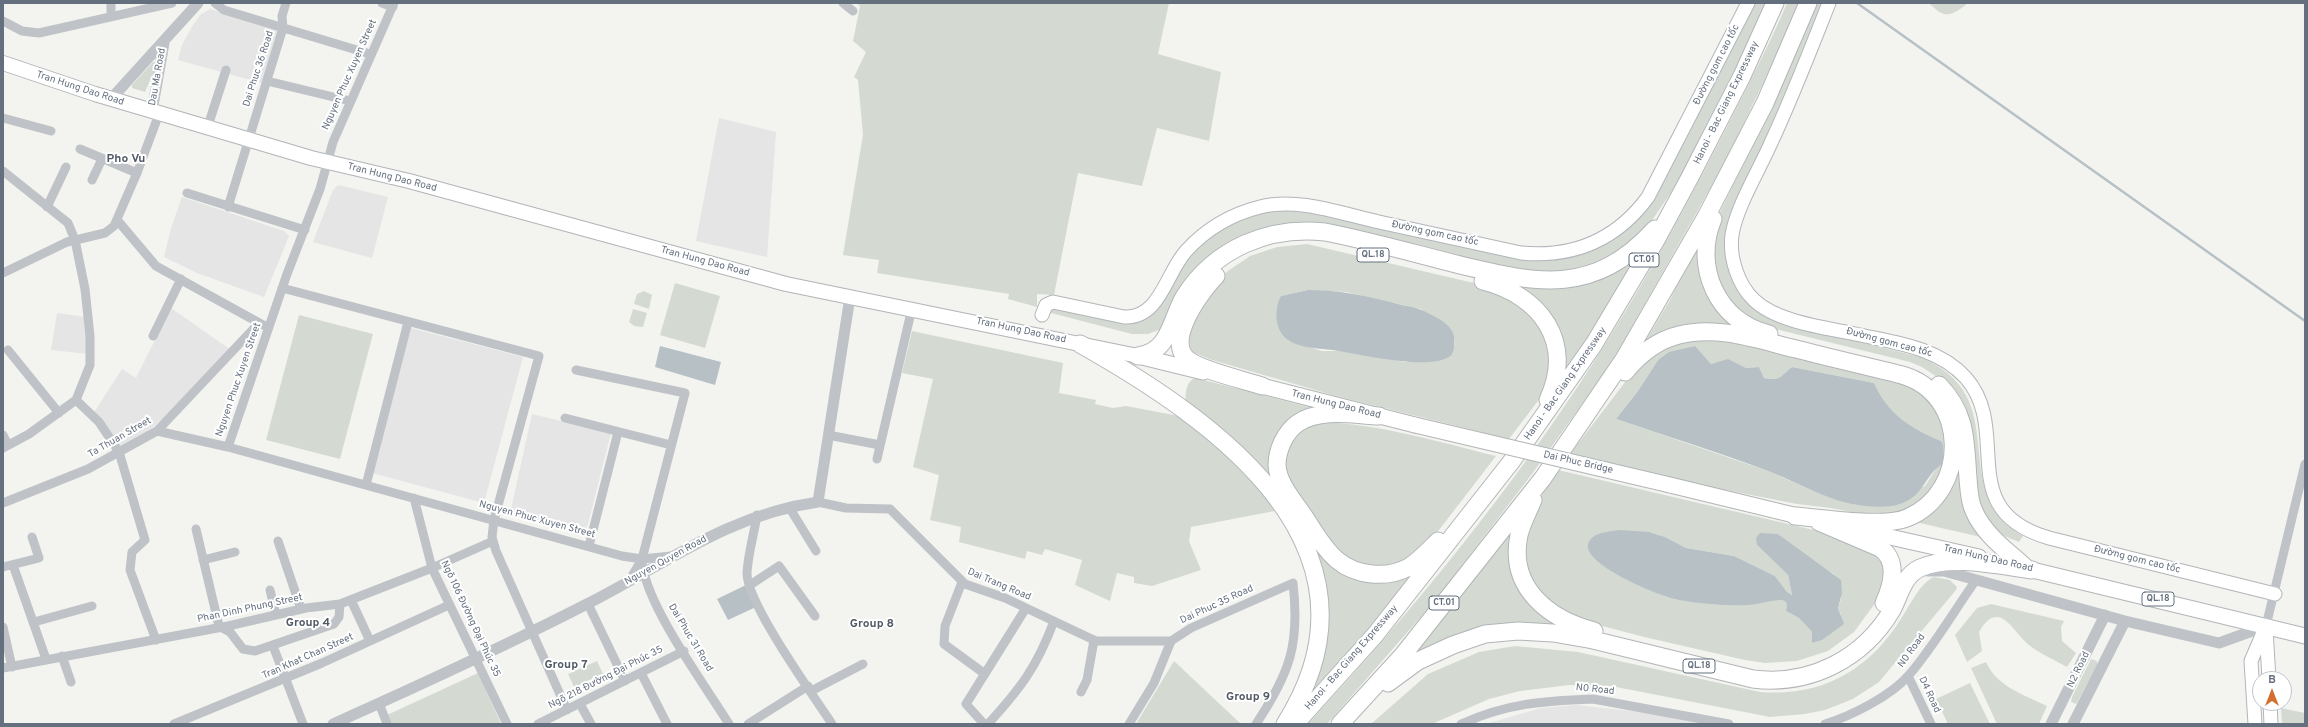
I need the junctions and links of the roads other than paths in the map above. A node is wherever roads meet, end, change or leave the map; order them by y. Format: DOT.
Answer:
graph roads {
  1 [pos="111,3"];
  2 [pos="172,3"];
  3 [pos="198,3"];
  4 [pos="215,3"];
  5 [pos="286,3"];
  6 [pos="382,3"];
  7 [pos="843,3"];
  8 [pos="1748,3"];
  9 [pos="1775,3"];
  10 [pos="1808,3"];
  11 [pos="1829,3"];
  12 [pos="393,5"];
  13 [pos="852,11"];
  14 [pos="112,17"];
  15 [pos="3,21"];
  16 [pos="283,28"];
  17 [pos="164,43"];
  18 [pos="1756,45"];
  19 [pos="370,54"];
  20 [pos="3,63"];
  21 [pos="226,70"];
  22 [pos="267,81"];
  23 [pos="111,99"];
  24 [pos="350,101"];
  25 [pos="1765,103"];
  26 [pos="156,112"];
  27 [pos="3,118"];
  28 [pos="207,129"];
  29 [pos="51,132"];
  30 [pos="248,140"];
  31 [pos="80,149"];
  32 [pos="102,158"];
  33 [pos="327,162"];
  34 [pos="66,167"];
  35 [pos="3,171"];
  36 [pos="138,173"];
  37 [pos="92,180"];
  38 [pos="187,193"];
  39 [pos="47,206"];
  40 [pos="228,206"];
  41 [pos="118,221"];
  42 [pos="305,230"];
  43 [pos="75,240"];
  44 [pos="3,273"];
  45 [pos="181,279"];
  46 [pos="282,288"];
  47 [pos="850,297"];
  48 [pos="912,308"];
  49 [pos="1042,315"];
  50 [pos="408,322"];
  51 [pos="259,323"];
  52 [pos="268,327"];
  53 [pos="153,336"];
  54 [pos="1080,344"];
  55 [pos="8,350"];
  56 [pos="1138,356"];
  57 [pos="576,370"];
  58 [pos="1262,386"];
  59 [pos="76,400"];
  60 [pos="59,413"];
  61 [pos="1379,416"];
  62 [pos="565,418"];
  63 [pos="1415,425"];
  64 [pos="157,431"];
  65 [pos="618,432"];
  66 [pos="3,435"];
  67 [pos="828,435"];
  68 [pos="671,445"];
  69 [pos="880,445"];
  70 [pos="6,447"];
  71 [pos="228,447"];
  72 [pos="1565,447"];
  73 [pos="119,452"];
  74 [pos="877,459"];
  75 [pos="1511,462"];
  76 [pos="2305,464"];
  77 [pos="1543,478"];
  78 [pos="1494,483"];
  79 [pos="366,485"];
  80 [pos="1670,485"];
  81 [pos="414,498"];
  82 [pos="3,502"];
  83 [pos="818,502"];
  84 [pos="789,507"];
  85 [pos="758,515"];
  86 [pos="1795,516"];
  87 [pos="494,520"];
  88 [pos="1817,521"];
  89 [pos="196,529"];
  90 [pos="32,537"];
  91 [pos="278,541"];
  92 [pos="493,541"];
  93 [pos="589,546"];
  94 [pos="816,551"];
  95 [pos="235,552"];
  96 [pos="674,556"];
  97 [pos="642,559"];
  98 [pos="203,560"];
  99 [pos="13,564"];
  100 [pos="3,567"];
  101 [pos="432,568"];
  102 [pos="2030,569"];
  103 [pos="644,572"];
  104 [pos="1911,576"];
  105 [pos="1976,580"];
  106 [pos="629,581"];
  107 [pos="962,582"];
  108 [pos="750,585"];
  109 [pos="270,590"];
  110 [pos="2275,594"];
  111 [pos="351,600"];
  112 [pos="340,604"];
  113 [pos="588,604"];
  114 [pos="449,605"];
  115 [pos="92,606"];
  116 [pos="1026,608"];
  117 [pos="301,609"];
  118 [pos="276,615"];
  119 [pos="2105,615"];
  120 [pos="815,616"];
  121 [pos="2125,620"];
  122 [pos="1054,621"];
  123 [pos="34,622"];
  124 [pos="219,626"];
  125 [pos="2266,626"];
  126 [pos="3,627"];
  127 [pos="531,632"];
  128 [pos="2305,636"];
  129 [pos="156,640"];
  130 [pos="1094,640"];
  131 [pos="1171,640"];
  132 [pos="370,641"];
  133 [pos="273,646"];
  134 [pos="684,651"];
  135 [pos="62,656"];
  136 [pos="46,659"];
  137 [pos="476,659"];
  138 [pos="863,664"];
  139 [pos="7,667"];
  140 [pos="2269,671"];
  141 [pos="641,673"];
  142 [pos="985,674"];
  143 [pos="1908,676"];
  144 [pos="286,679"];
  145 [pos="625,681"];
  146 [pos="71,682"];
  147 [pos="809,689"];
  148 [pos="1081,692"];
  149 [pos="379,703"];
  150 [pos="580,704"];
  151 [pos="2062,705"];
  152 [pos="567,710"];
  153 [pos="2271,711"];
  154 [pos="2080,714"];
  155 [pos="174,724"];
  156 [pos="303,724"];
  157 [pos="332,724"];
  158 [pos="387,724"];
  159 [pos="506,724"];
  160 [pos="538,724"];
  161 [pos="590,724"];
  162 [pos="667,724"];
  163 [pos="729,724"];
  164 [pos="748,724"];
  165 [pos="832,724"];
  166 [pos="984,724"];
  167 [pos="988,724"];
  168 [pos="1129,724"];
  169 [pos="1256,724"];
  170 [pos="1285,724"];
  171 [pos="1295,724"];
  172 [pos="1340,724"];
  173 [pos="1349,724"];
  174 [pos="1461,724"];
  175 [pos="1729,724"];
  176 [pos="1824,724"];
  177 [pos="1931,724"];
  178 [pos="2052,724"];
  179 [pos="2074,724"];
  180 [pos="2255,724"];
  181 [pos="2272,724"];
  1 -- 14 [label="street"];
  2 -- 14 [label="street"];
  3 -- 17 [label="street, Dau Ma Road"];
  4 -- 16 [label="street"];
  5 -- 16 [label="street, Dai Phuc 36 Road"];
  6 -- 12 [label="street"];
  7 -- 13 [label="street"];
  8 -- 49 [label="main road, Đường gom cao tốc"];
  9 -- 18 [label="highway, Hanoi - Bac Giang Expressway / CT.01"];
  10 -- 25 [label="highway, CT.01"];
  11 -- 110 [label="main road, Đường gom cao tốc"];
  12 -- 19 [label="street, Nguyen Phuc Xuyen Street"];
  14 -- 15 [label="street"];
  16 -- 19 [label="street"];
  16 -- 22 [label="street, Dai Phuc 36 Road"];
  17 -- 23 [label="street, Dau Ma Road"];
  17 -- 26 [label="street, Dau Ma Road"];
  18 -- 56 [label="highway"];
  18 -- 75 [label="highway, Hanoi - Bac Giang Expressway / CT.01"];
  19 -- 24 [label="street, Nguyen Phuc Xuyen Street"];
  20 -- 23 [label="main road, Tran Hung Dao Road"];
  21 -- 28 [label="street"];
  22 -- 24 [label="street"];
  22 -- 30 [label="street, Dai Phuc 36 Road"];
  23 -- 26 [label="main road, Tran Hung Dao Road"];
  24 -- 33 [label="street, Nguyen Phuc Xuyen Street"];
  25 -- 72 [label="highway, CT.01"];
  25 -- 102 [label="highway"];
  26 -- 28 [label="main road, Tran Hung Dao Road"];
  26 -- 36 [label="street"];
  27 -- 29 [label="street"];
  28 -- 30 [label="main road, Tran Hung Dao Road"];
  30 -- 33 [label="main road, Tran Hung Dao Road"];
  30 -- 40 [label="street, Dai Phuc 36 Road"];
  31 -- 32 [label="street"];
  32 -- 36 [label="street"];
  32 -- 37 [label="street"];
  33 -- 42 [label="street, Nguyen Phuc Xuyen Street"];
  33 -- 47 [label="main road, Tran Hung Dao Road"];
  34 -- 39 [label="street"];
  35 -- 39 [label="street"];
  36 -- 41 [label="street"];
  38 -- 40 [label="street"];
  39 -- 43 [label="street"];
  40 -- 42 [label="street"];
  41 -- 43 [label="street"];
  41 -- 45 [label="street"];
  42 -- 46 [label="street, Nguyen Phuc Xuyen Street"];
  43 -- 44 [label="street"];
  43 -- 59 [label="street"];
  45 -- 51 [label="street"];
  45 -- 53 [label="street"];
  46 -- 50 [label="street"];
  46 -- 52 [label="street, Nguyen Phuc Xuyen Street"];
  47 -- 48 [label="main road, Tran Hung Dao Road"];
  47 -- 67 [label="street"];
  48 -- 54 [label="main road, Tran Hung Dao Road"];
  48 -- 69 [label="street"];
  50 -- 79 [label="street"];
  50 -- 87 [label="street"];
  51 -- 52 [label="street"];
  51 -- 64 [label="street, Ta Thuan Street"];
  52 -- 71 [label="street, Nguyen Phuc Xuyen Street"];
  54 -- 56 [label="main road, Tran Hung Dao Road"];
  54 -- 170 [label="highway"];
  55 -- 60 [label="street"];
  56 -- 58 [label="highway, Tran Hung Dao Road"];
  57 -- 68 [label="street"];
  58 -- 61 [label="highway, Tran Hung Dao Road / QL.18"];
  58 -- 75 [label="highway, QL.18"];
  59 -- 60 [label="street"];
  59 -- 73 [label="street"];
  60 -- 70 [label="street"];
  61 -- 63 [label="highway, Tran Hung Dao Road / QL.18"];
  61 -- 78 [label="highway"];
  62 -- 65 [label="street"];
  63 -- 80 [label="highway, Dai Phuc Bridge / QL.18, bridge"];
  64 -- 71 [label="street"];
  64 -- 73 [label="street, Ta Thuan Street"];
  65 -- 68 [label="street"];
  65 -- 93 [label="street"];
  66 -- 70 [label="street"];
  67 -- 69 [label="street"];
  67 -- 83 [label="street"];
  68 -- 97 [label="street"];
  69 -- 74 [label="street"];
  71 -- 79 [label="street, Nguyen Phuc Xuyen Street"];
  72 -- 77 [label="highway, CT.01"];
  72 -- 86 [label="highway"];
  73 -- 82 [label="street, Ta Thuan Street"];
  73 -- 129 [label="street"];
  75 -- 78 [label="highway, Hanoi - Bac Giang Expressway / CT.01"];
  76 -- 110 [label="street"];
  77 -- 88 [label="highway"];
  77 -- 172 [label="highway, CT.01"];
  78 -- 171 [label="highway, Hanoi - Bac Giang Expressway / CT.01"];
  79 -- 81 [label="street, Nguyen Phuc Xuyen Street"];
  80 -- 86 [label="highway, Tran Hung Dao Road / QL.18"];
  81 -- 87 [label="street, Nguyen Phuc Xuyen Street"];
  81 -- 101 [label="street, Ngõ 106 Đường Đại Phúc 35"];
  83 -- 84 [label="street, Nguyen Quyen Road"];
  83 -- 107 [label="street, Dai Trang Road"];
  84 -- 85 [label="street, Nguyen Quyen Road"];
  84 -- 94 [label="street"];
  85 -- 96 [label="street, Nguyen Quyen Road"];
  85 -- 108 [label="street"];
  86 -- 88 [label="highway, Tran Hung Dao Road / QL.18"];
  87 -- 92 [label="street"];
  87 -- 93 [label="street, Nguyen Phuc Xuyen Street"];
  88 -- 102 [label="highway, Tran Hung Dao Road / QL.18"];
  89 -- 98 [label="street"];
  90 -- 99 [label="street"];
  91 -- 117 [label="street"];
  92 -- 101 [label="street, Phan Dinh Phung Street"];
  92 -- 127 [label="street"];
  93 -- 97 [label="street, Nguyen Phuc Xuyen Street"];
  95 -- 98 [label="street"];
  96 -- 97 [label="street, Nguyen Phuc Xuyen Street"];
  96 -- 103 [label="street, Nguyen Quyen Road"];
  97 -- 103 [label="street, Dai Phuc 31 Road"];
  97 -- 106 [label="street"];
  98 -- 124 [label="street"];
  99 -- 100 [label="street"];
  99 -- 123 [label="street"];
  101 -- 111 [label="street, Phan Dinh Phung Street"];
  101 -- 114 [label="street, Ngõ 106 Đường Đại Phúc 35"];
  102 -- 104 [label="highway, QL.18"];
  102 -- 125 [label="highway, Tran Hung Dao Road / QL.18"];
  103 -- 106 [label="street, Nguyen Quyen Road"];
  103 -- 134 [label="street, Dai Phuc 31 Road"];
  104 -- 105 [label="street"];
  104 -- 173 [label="highway, QL.18"];
  105 -- 119 [label="street"];
  105 -- 143 [label="street, N0 Road"];
  106 -- 113 [label="street, Nguyen Quyen Road"];
  107 -- 116 [label="street, Dai Trang Road"];
  107 -- 142 [label="street"];
  108 -- 120 [label="street"];
  108 -- 147 [label="street"];
  109 -- 118 [label="street"];
  110 -- 125 [label="street"];
  111 -- 112 [label="street, Phan Dinh Phung Street"];
  111 -- 132 [label="street"];
  112 -- 117 [label="street, Phan Dinh Phung Street"];
  112 -- 133 [label="street"];
  113 -- 127 [label="street, Nguyen Quyen Road"];
  113 -- 145 [label="street"];
  114 -- 132 [label="street, Tran Khat Chan Street"];
  114 -- 137 [label="street, Ngõ 106 Đường Đại Phúc 35"];
  115 -- 123 [label="street"];
  116 -- 122 [label="street, Dai Trang Road"];
  116 -- 142 [label="street"];
  117 -- 118 [label="street, Phan Dinh Phung Street"];
  118 -- 124 [label="street, Phan Dinh Phung Street"];
  119 -- 121 [label="street"];
  119 -- 151 [label="street, N2 Road"];
  121 -- 125 [label="street"];
  121 -- 154 [label="street, N2 Road"];
  122 -- 130 [label="street, Dai Trang Road"];
  122 -- 167 [label="street"];
  123 -- 136 [label="street"];
  124 -- 129 [label="street, Phan Dinh Phung Street"];
  124 -- 133 [label="street"];
  125 -- 128 [label="highway, Tran Hung Dao Road / QL.18"];
  125 -- 140 [label="main road"];
  125 -- 180 [label="main road"];
  126 -- 139 [label="street"];
  127 -- 137 [label="street, Nguyen Quyen Road"];
  127 -- 152 [label="street"];
  129 -- 135 [label="street, Phan Dinh Phung Street"];
  130 -- 131 [label="street, Dai Trang Road"];
  130 -- 148 [label="street"];
  131 -- 168 [label="street"];
  131 -- 169 [label="street, Dai Phuc 35 Road"];
  132 -- 144 [label="street, Tran Khat Chan Street"];
  133 -- 144 [label="street"];
  134 -- 141 [label="street, Ngõ 218 Đường Đại Phúc 35"];
  134 -- 163 [label="street, Dai Phuc 31 Road"];
  135 -- 136 [label="street, Phan Dinh Phung Street"];
  135 -- 146 [label="street"];
  136 -- 139 [label="street, Phan Dinh Phung Street"];
  137 -- 149 [label="street, Nguyen Quyen Road"];
  137 -- 159 [label="street, Ngõ 106 Đường Đại Phúc 35"];
  138 -- 147 [label="street"];
  141 -- 145 [label="street, Ngõ 218 Đường Đại Phúc 35"];
  141 -- 162 [label="street"];
  142 -- 166 [label="street"];
  143 -- 176 [label="street, N0 Road"];
  143 -- 177 [label="street, D4 Road"];
  144 -- 155 [label="street, Tran Khat Chan Street"];
  144 -- 156 [label="street"];
  145 -- 150 [label="street, Ngõ 218 Đường Đại Phúc 35"];
  147 -- 164 [label="street"];
  147 -- 165 [label="street"];
  149 -- 157 [label="street, Nguyen Quyen Road"];
  149 -- 158 [label="street"];
  150 -- 152 [label="street, Ngõ 218 Đường Đại Phúc 35"];
  150 -- 161 [label="street"];
  151 -- 154 [label="street"];
  151 -- 178 [label="street, N2 Road"];
  152 -- 160 [label="street, Ngõ 218 Đường Đại Phúc 35"];
  153 -- 181 [label="main road"];
  154 -- 179 [label="street, N2 Road"];
  174 -- 175 [label="street, N0 Road"];
}
